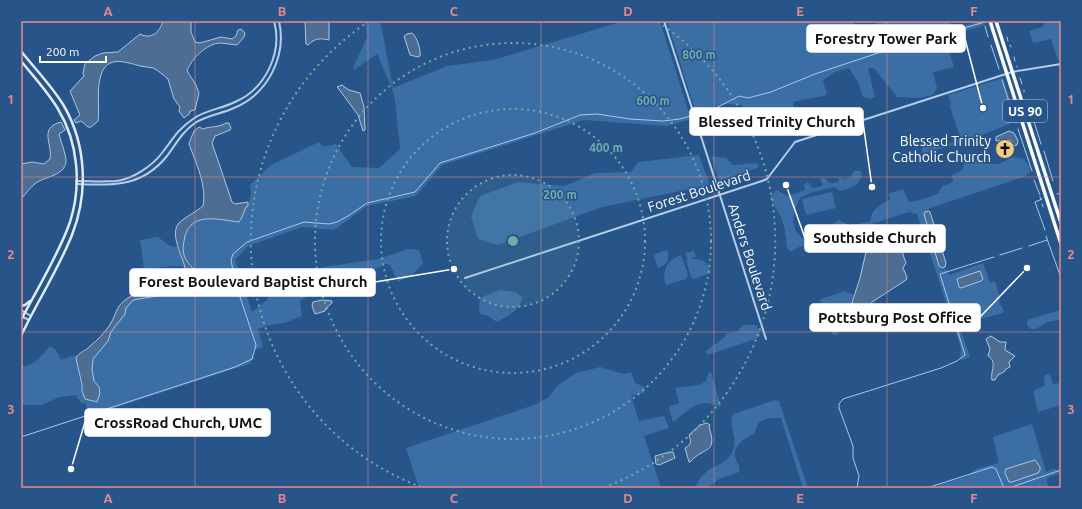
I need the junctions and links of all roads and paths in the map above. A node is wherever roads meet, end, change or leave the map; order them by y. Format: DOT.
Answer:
graph roads {
  1 [pos="274,21"];
  2 [pos="280,21"];
  3 [pos="664,21"];
  4 [pos="990,21"];
  5 [pos="996,21"];
  6 [pos="21,51"];
  7 [pos="273,59"];
  8 [pos="21,61"];
  9 [pos="278,61"];
  10 [pos="271,64"];
  11 [pos="1061,64"];
  12 [pos="276,65"];
  13 [pos="1012,72"];
  14 [pos="1007,75"];
  15 [pos="230,105"];
  16 [pos="232,110"];
  17 [pos="172,139"];
  18 [pos="176,142"];
  19 [pos="146,168"];
  20 [pos="143,170"];
  21 [pos="149,172"];
  22 [pos="144,175"];
  23 [pos="76,182"];
  24 [pos="83,182"];
  25 [pos="720,195"];
  26 [pos="1061,224"];
  27 [pos="1059,229"];
  28 [pos="1061,244"];
  29 [pos="465,278"];
  30 [pos="33,298"];
  31 [pos="21,306"];
  32 [pos="21,310"];
  33 [pos="25,313"];
  34 [pos="31,316"];
  35 [pos="22,317"];
  36 [pos="29,320"];
  37 [pos="21,336"];
  38 [pos="766,339"];
  1 -- 7 [label="street"];
  2 -- 9 [label="street"];
  3 -- 25 [label="street, Anders Boulevard"];
  4 -- 14 [label="highway, US 90"];
  5 -- 13 [label="highway, US 90"];
  6 -- 24 [label="main road"];
  7 -- 9 [label="street"];
  7 -- 10 [label="street"];
  8 -- 23 [label="main road"];
  9 -- 12 [label="street"];
  10 -- 12 [label="street"];
  10 -- 15 [label="street"];
  11 -- 13 [label="street, Forest Boulevard"];
  12 -- 16 [label="street"];
  13 -- 14 [label="street, Forest Boulevard"];
  13 -- 26 [label="highway, US 90"];
  14 -- 25 [label="street, Forest Boulevard"];
  14 -- 27 [label="highway, US 90"];
  15 -- 16 [label="street"];
  15 -- 17 [label="street"];
  16 -- 18 [label="street"];
  17 -- 18 [label="street"];
  17 -- 19 [label="street"];
  18 -- 21 [label="street"];
  19 -- 20 [label="street"];
  19 -- 21 [label="street"];
  20 -- 22 [label="street"];
  20 -- 24 [label="street"];
  21 -- 22 [label="street"];
  22 -- 24 [label="street"];
  23 -- 24 [label="street"];
  23 -- 30 [label="main road"];
  24 -- 34 [label="main road"];
  25 -- 29 [label="street, Forest Boulevard"];
  25 -- 38 [label="street, Anders Boulevard"];
  27 -- 28 [label="highway, US 90"];
  30 -- 31 [label="main road"];
  30 -- 33 [label="main road"];
  32 -- 33 [label="street"];
  33 -- 34 [label="street"];
  33 -- 35 [label="main road"];
  34 -- 36 [label="main road"];
  35 -- 36 [label="street"];
  36 -- 37 [label="main road"];
}
